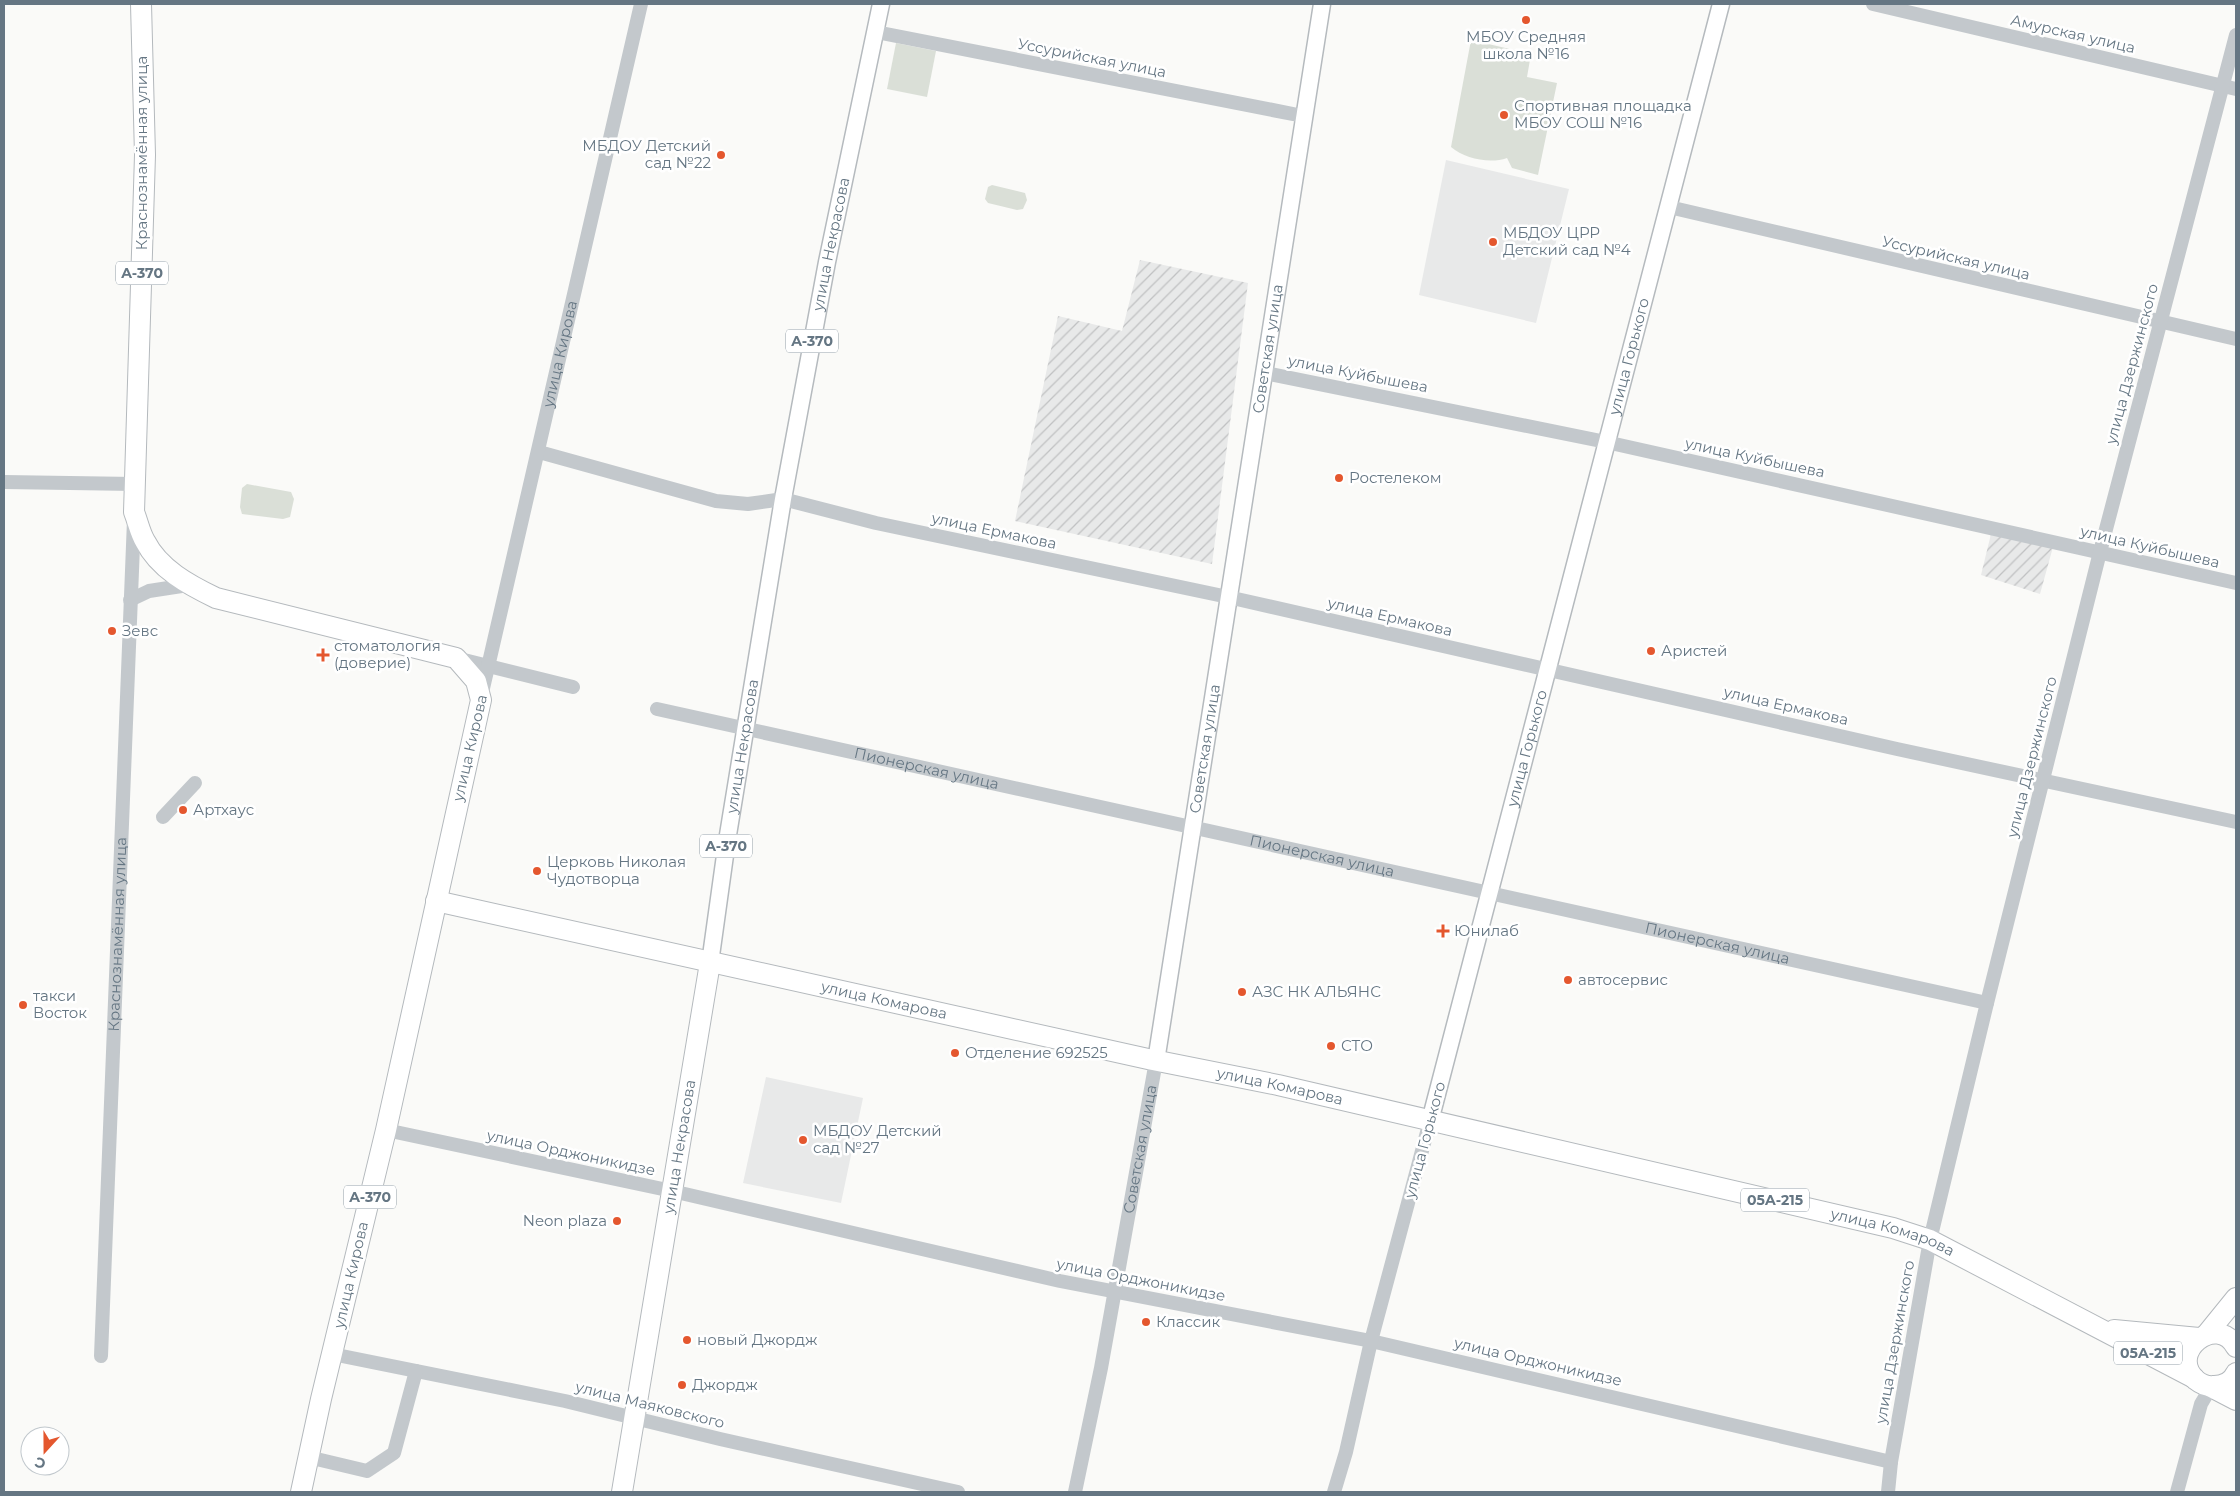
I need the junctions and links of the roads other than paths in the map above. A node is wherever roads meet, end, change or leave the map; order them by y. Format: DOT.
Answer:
graph roads {
  1 [pos="141,4"];
  2 [pos="641,4"];
  3 [pos="881,4"];
  4 [pos="1322,4"];
  5 [pos="1721,4"];
  6 [pos="1873,4"];
  7 [pos="876,32"];
  8 [pos="2236,36"];
  9 [pos="2229,87"];
  10 [pos="1303,116"];
  11 [pos="1669,207"];
  12 [pos="2160,321"];
  13 [pos="2236,339"];
  14 [pos="1265,372"];
  15 [pos="1606,442"];
  16 [pos="538,452"];
  17 [pos="4,482"];
  18 [pos="135,484"];
  19 [pos="783,499"];
  20 [pos="134,512"];
  21 [pos="2100,552"];
  22 [pos="2236,583"];
  23 [pos="188,585"];
  24 [pos="1228,597"];
  25 [pos="130,600"];
  26 [pos="456,658"];
  27 [pos="488,666"];
  28 [pos="1549,670"];
  29 [pos="573,687"];
  30 [pos="480,700"];
  31 [pos="657,709"];
  32 [pos="746,730"];
  33 [pos="2044,780"];
  34 [pos="195,783"];
  35 [pos="163,817"];
  36 [pos="2236,822"];
  37 [pos="1192,827"];
  38 [pos="1490,893"];
  39 [pos="436,901"];
  40 [pos="710,963"];
  41 [pos="1987,1003"];
  42 [pos="1156,1061"];
  43 [pos="1430,1120"];
  44 [pos="386,1130"];
  45 [pos="672,1191"];
  46 [pos="1930,1240"];
  47 [pos="1114,1292"];
  48 [pos="2236,1298"];
  49 [pos="2103,1329"];
  50 [pos="2202,1336"];
  51 [pos="1371,1341"];
  52 [pos="2236,1343"];
  53 [pos="332,1354"];
  54 [pos="101,1356"];
  55 [pos="416,1371"];
  56 [pos="2236,1373"];
  57 [pos="2202,1383"];
  58 [pos="2236,1400"];
  59 [pos="635,1418"];
  60 [pos="308,1457"];
  61 [pos="1891,1462"];
  62 [pos="301,1492"];
  63 [pos="622,1492"];
  64 [pos="958,1492"];
  65 [pos="1075,1492"];
  66 [pos="1334,1492"];
  67 [pos="1888,1492"];
  68 [pos="2177,1492"];
  1 -- 18 [label="highway, Краснознамённая улица / А-370"];
  2 -- 16 [label="street, улица Кирова"];
  3 -- 7 [label="main road, улица Некрасова / А-370"];
  4 -- 10 [label="main road, Советская улица"];
  5 -- 11 [label="main road, улица Горького"];
  6 -- 9 [label="street, Амурская улица"];
  7 -- 10 [label="street, Уссурийская улица"];
  7 -- 19 [label="main road, улица Некрасова / А-370"];
  8 -- 9 [label="street, улица Дзержинского"];
  9 -- 12 [label="street, улица Дзержинского"];
  10 -- 14 [label="main road, Советская улица"];
  11 -- 12 [label="street, Уссурийская улица"];
  11 -- 15 [label="main road, улица Горького"];
  12 -- 13 [label="street, Уссурийская улица"];
  12 -- 21 [label="street, улица Дзержинского"];
  14 -- 15 [label="street, улица Куйбышева"];
  14 -- 24 [label="main road, Советская улица"];
  15 -- 21 [label="street, улица Куйбышева"];
  15 -- 28 [label="main road, улица Горького"];
  16 -- 19 [label="street, улица Ермакова"];
  16 -- 27 [label="street, улица Кирова"];
  17 -- 18 [label="street"];
  18 -- 20 [label="highway, Краснознамённая улица / А-370"];
  19 -- 24 [label="street, улица Ермакова"];
  19 -- 32 [label="main road, улица Некрасова / А-370"];
  20 -- 23 [label="highway, Краснознамённая улица / А-370"];
  20 -- 25 [label="street, Краснознамённая улица"];
  21 -- 22 [label="street, улица Куйбышева"];
  21 -- 33 [label="street, улица Дзержинского"];
  23 -- 25 [label="street"];
  23 -- 26 [label="highway, А-370"];
  24 -- 28 [label="street, улица Ермакова"];
  24 -- 37 [label="main road, Советская улица"];
  25 -- 54 [label="street, Краснознамённая улица"];
  26 -- 27 [label="street"];
  26 -- 30 [label="highway"];
  27 -- 29 [label="street"];
  27 -- 30 [label="street, улица Кирова"];
  28 -- 33 [label="street, улица Ермакова"];
  28 -- 38 [label="main road, улица Горького"];
  30 -- 39 [label="highway, улица Кирова / А-370"];
  31 -- 32 [label="street, Пионерская улица"];
  32 -- 37 [label="street, Пионерская улица"];
  32 -- 40 [label="main road, улица Некрасова / А-370"];
  33 -- 36 [label="street, улица Ермакова"];
  33 -- 41 [label="street, улица Дзержинского"];
  34 -- 35 [label="street"];
  37 -- 38 [label="street, Пионерская улица"];
  37 -- 42 [label="main road, Советская улица"];
  38 -- 41 [label="street, Пионерская улица"];
  38 -- 43 [label="main road, улица Горького"];
  39 -- 40 [label="highway, улица Комарова"];
  39 -- 44 [label="highway, улица Кирова / А-370"];
  40 -- 42 [label="highway, улица Комарова / 05А-215"];
  40 -- 45 [label="highway, улица Некрасова / А-370"];
  41 -- 46 [label="street, улица Дзержинского"];
  42 -- 43 [label="highway, улица Комарова / 05А-215"];
  42 -- 47 [label="street, Советская улица"];
  43 -- 46 [label="highway, улица Комарова / 05А-215"];
  43 -- 51 [label="street, улица Горького"];
  44 -- 45 [label="street, улица Орджоникидзе"];
  44 -- 53 [label="highway, улица Кирова / А-370"];
  45 -- 47 [label="street, улица Орджоникидзе"];
  45 -- 59 [label="highway, улица Некрасова / А-370"];
  46 -- 49 [label="highway, улица Комарова / 05А-215"];
  46 -- 61 [label="street, улица Дзержинского"];
  47 -- 51 [label="street, улица Орджоникидзе"];
  47 -- 65 [label="street, Советская улица"];
  48 -- 50 [label="highway"];
  49 -- 50 [label="highway, улица Комарова / 05А-215"];
  49 -- 57 [label="highway, улица Комарова / 05А-215"];
  50 -- 52 [label="highway, 05А-215"];
  50 -- 57 [label="highway"];
  51 -- 61 [label="street, улица Орджоникидзе"];
  51 -- 66 [label="street, улица Горького"];
  53 -- 55 [label="street, улица Маяковского"];
  53 -- 60 [label="highway, улица Кирова / А-370"];
  55 -- 59 [label="street, улица Маяковского"];
  55 -- 60 [label="street"];
  56 -- 57 [label="highway"];
  57 -- 58 [label="highway, улица Комарова / 05А-215"];
  57 -- 68 [label="street"];
  59 -- 63 [label="highway, улица Некрасова / А-370"];
  59 -- 64 [label="street, улица Маяковского"];
  60 -- 62 [label="highway, улица Кирова / А-370"];
  61 -- 67 [label="street, улица Дзержинского"];
}
